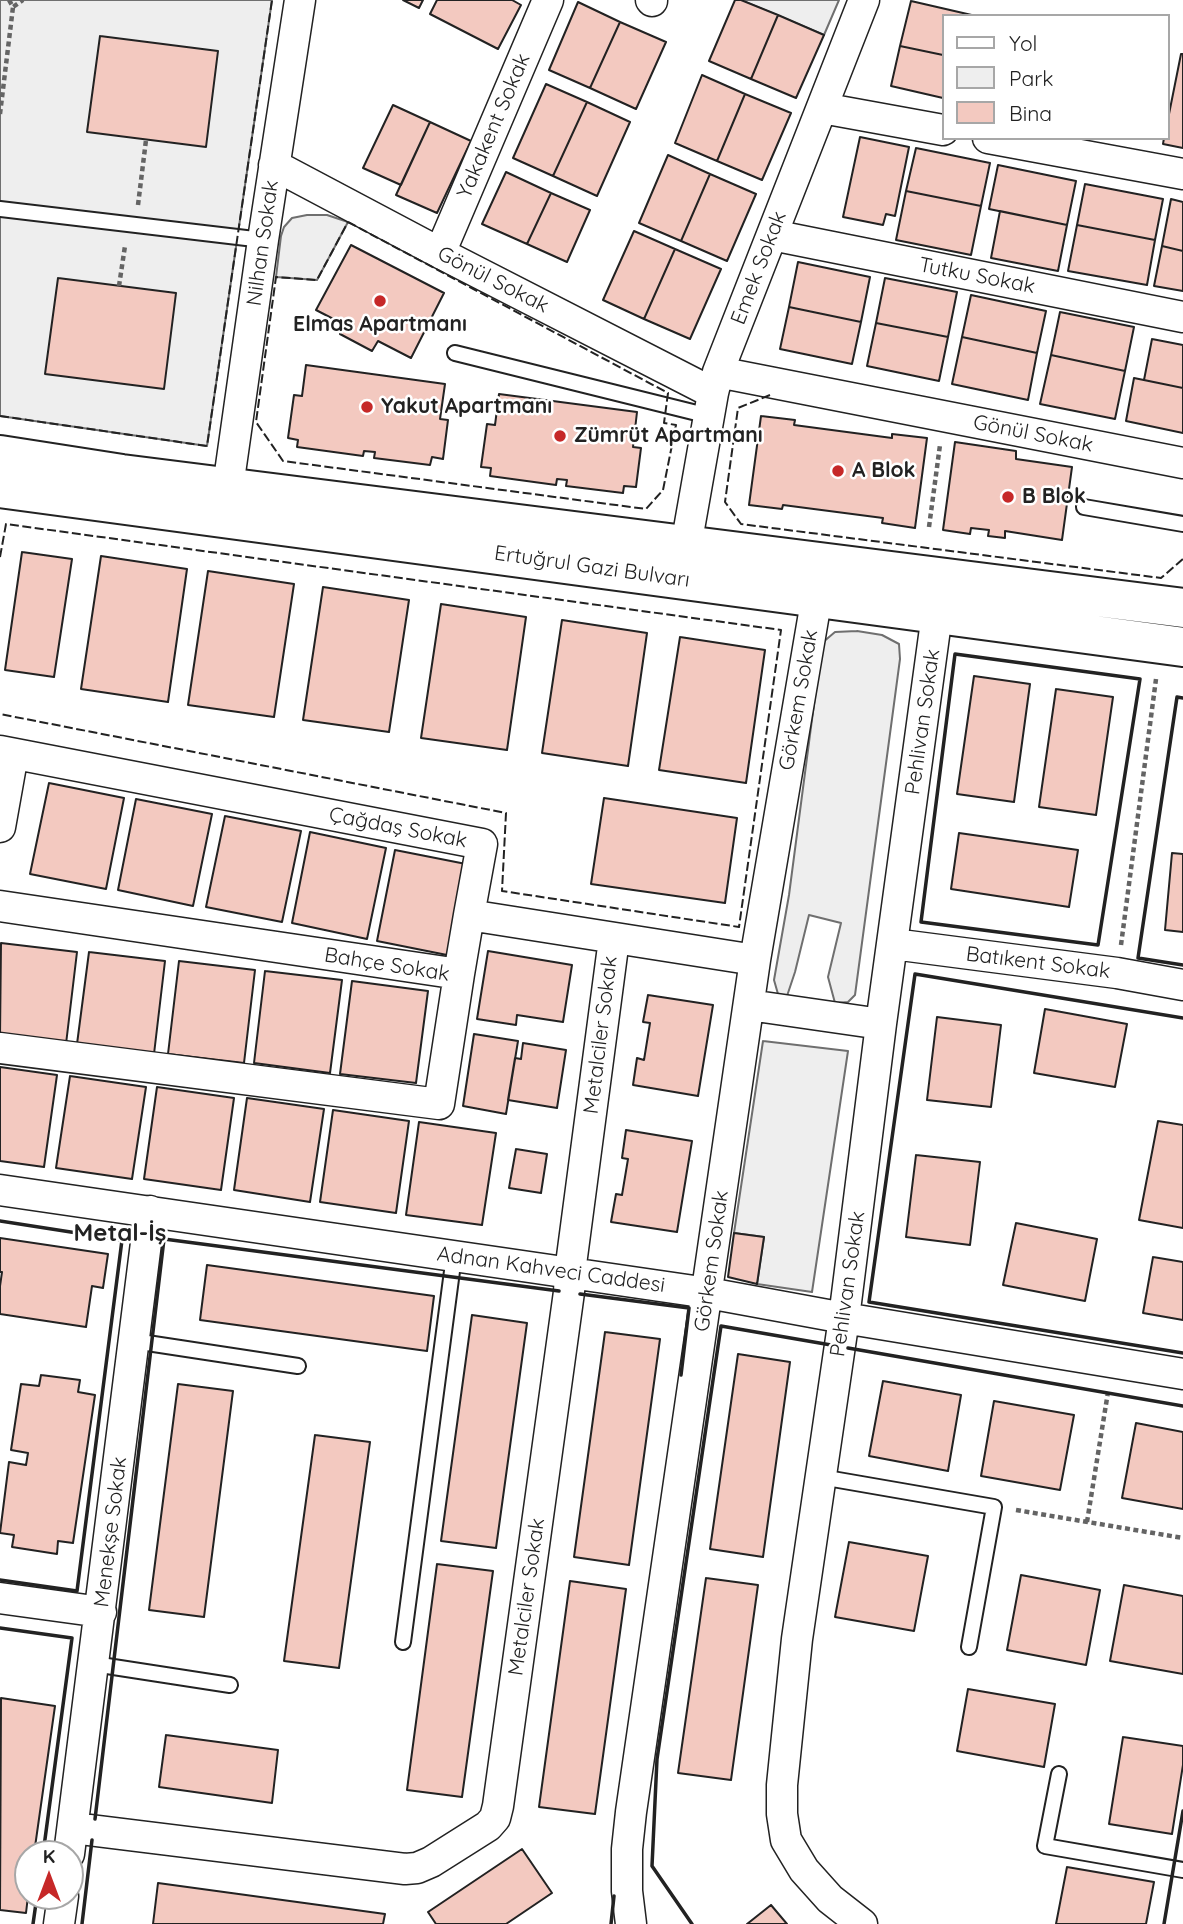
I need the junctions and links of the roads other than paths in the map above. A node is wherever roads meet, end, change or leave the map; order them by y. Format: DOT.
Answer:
graph roads {
  1 [pos="300,0"];
  2 [pos="548,0"];
  3 [pos="864,0"];
  4 [pos="821,108"];
  5 [pos="942,130"];
  6 [pos="999,140"];
  7 [pos="274,165"];
  8 [pos="1183,174"];
  9 [pos="0,209"];
  10 [pos="772,235"];
  11 [pos="263,240"];
  12 [pos="440,253"];
  13 [pos="1183,317"];
  14 [pos="455,353"];
  15 [pos="714,393"];
  16 [pos="0,455"];
  17 [pos="1183,463"];
  18 [pos="228,487"];
  19 [pos="0,488"];
  20 [pos="1084,507"];
  21 [pos="1183,524"];
  22 [pos="687,545"];
  23 [pos="820,581"];
  24 [pos="1183,608"];
  25 [pos="937,614"];
  26 [pos="1172,645"];
  27 [pos="6,752"];
  28 [pos="0,827"];
  29 [pos="0,906"];
  30 [pos="469,915"];
  31 [pos="614,939"];
  32 [pos="892,944"];
  33 [pos="755,960"];
  34 [pos="459,974"];
  35 [pos="1183,985"];
  36 [pos="749,1005"];
  37 [pos="881,1024"];
  38 [pos="0,1048"];
  39 [pos="0,1190"];
  40 [pos="150,1211"];
  41 [pos="454,1256"];
  42 [pos="570,1272"];
  43 [pos="708,1293"];
  44 [pos="844,1318"];
  45 [pos="134,1341"];
  46 [pos="298,1366"];
  47 [pos="1183,1374"];
  48 [pos="821,1478"];
  49 [pos="0,1598"];
  50 [pos="101,1612"];
  51 [pos="403,1642"];
  52 [pos="969,1647"];
  53 [pos="94,1664"];
  54 [pos="230,1685"];
  55 [pos="1059,1774"];
  56 [pos="71,1840"];
  57 [pos="84,1842"];
  58 [pos="1183,1870"];
  59 [pos="631,1924"];
  60 [pos="862,1924"];
  1 -- 7 [label="street, Nilhan Sokak"];
  2 -- 12 [label="street, Yakakent Sokak"];
  3 -- 4 [label="street, Emek Sokak"];
  4 -- 5 [label="street"];
  4 -- 10 [label="street, Emek Sokak"];
  6 -- 8 [label="street"];
  7 -- 11 [label="street, Nilhan Sokak"];
  7 -- 12 [label="street, Gönül Sokak"];
  9 -- 11 [label="lane"];
  10 -- 13 [label="street, Tutku Sokak"];
  10 -- 15 [label="street, Emek Sokak"];
  11 -- 18 [label="street, Nilhan Sokak"];
  12 -- 15 [label="street, Gönül Sokak"];
  14 -- 15 [label="lane"];
  15 -- 17 [label="street, Gönül Sokak"];
  15 -- 22 [label="street, Emek Sokak"];
  16 -- 18 [label="main road, Ertuğrul Gazi Bulvarı"];
  18 -- 22 [label="main road, Ertuğrul Gazi Bulvarı"];
  19 -- 23 [label="main road, Ertuğrul Gazi Bulvarı"];
  20 -- 21 [label="lane"];
  22 -- 23 [label="main road, Ertuğrul Gazi Bulvarı"];
  23 -- 24 [label="main road, Ertuğrul Gazi Bulvarı"];
  23 -- 25 [label="main road, Ertuğrul Gazi Bulvarı"];
  23 -- 33 [label="street, Görkem Sokak"];
  25 -- 26 [label="main road, Ertuğrul Gazi Bulvarı"];
  25 -- 32 [label="street, Pehlivan Sokak"];
  27 -- 28 [label="street"];
  27 -- 30 [label="street, Çağdaş Sokak"];
  29 -- 34 [label="street, Bahçe Sokak"];
  30 -- 31 [label="street"];
  30 -- 34 [label="street"];
  31 -- 33 [label="street"];
  31 -- 42 [label="street, Metalciler Sokak"];
  32 -- 35 [label="street, Batıkent Sokak"];
  32 -- 37 [label="street, Pehlivan Sokak"];
  33 -- 36 [label="street, Görkem Sokak"];
  34 -- 38 [label="street, Bahçe Sokak"];
  36 -- 37 [label="street"];
  36 -- 43 [label="street, Görkem Sokak"];
  37 -- 44 [label="street, Pehlivan Sokak"];
  39 -- 40 [label="street, Adnan Kahveci Caddesi"];
  40 -- 41 [label="street, Adnan Kahveci Caddesi"];
  40 -- 45 [label="street, Menekşe Sokak"];
  41 -- 42 [label="street, Adnan Kahveci Caddesi"];
  41 -- 51 [label="lane"];
  42 -- 43 [label="street, Adnan Kahveci Caddesi"];
  42 -- 57 [label="street, Metalciler Sokak"];
  43 -- 44 [label="street, Adnan Kahveci Caddesi"];
  43 -- 59 [label="street, Görkem Sokak"];
  44 -- 47 [label="street, Adnan Kahveci Caddesi"];
  44 -- 48 [label="street, Pehlivan Sokak"];
  45 -- 46 [label="lane"];
  45 -- 50 [label="street, Menekşe Sokak"];
  48 -- 52 [label="lane"];
  48 -- 60 [label="street, Pehlivan Sokak"];
  49 -- 50 [label="street"];
  50 -- 53 [label="street, Menekşe Sokak"];
  53 -- 54 [label="lane"];
  53 -- 56 [label="street, Menekşe Sokak"];
  55 -- 58 [label="lane"];
}
